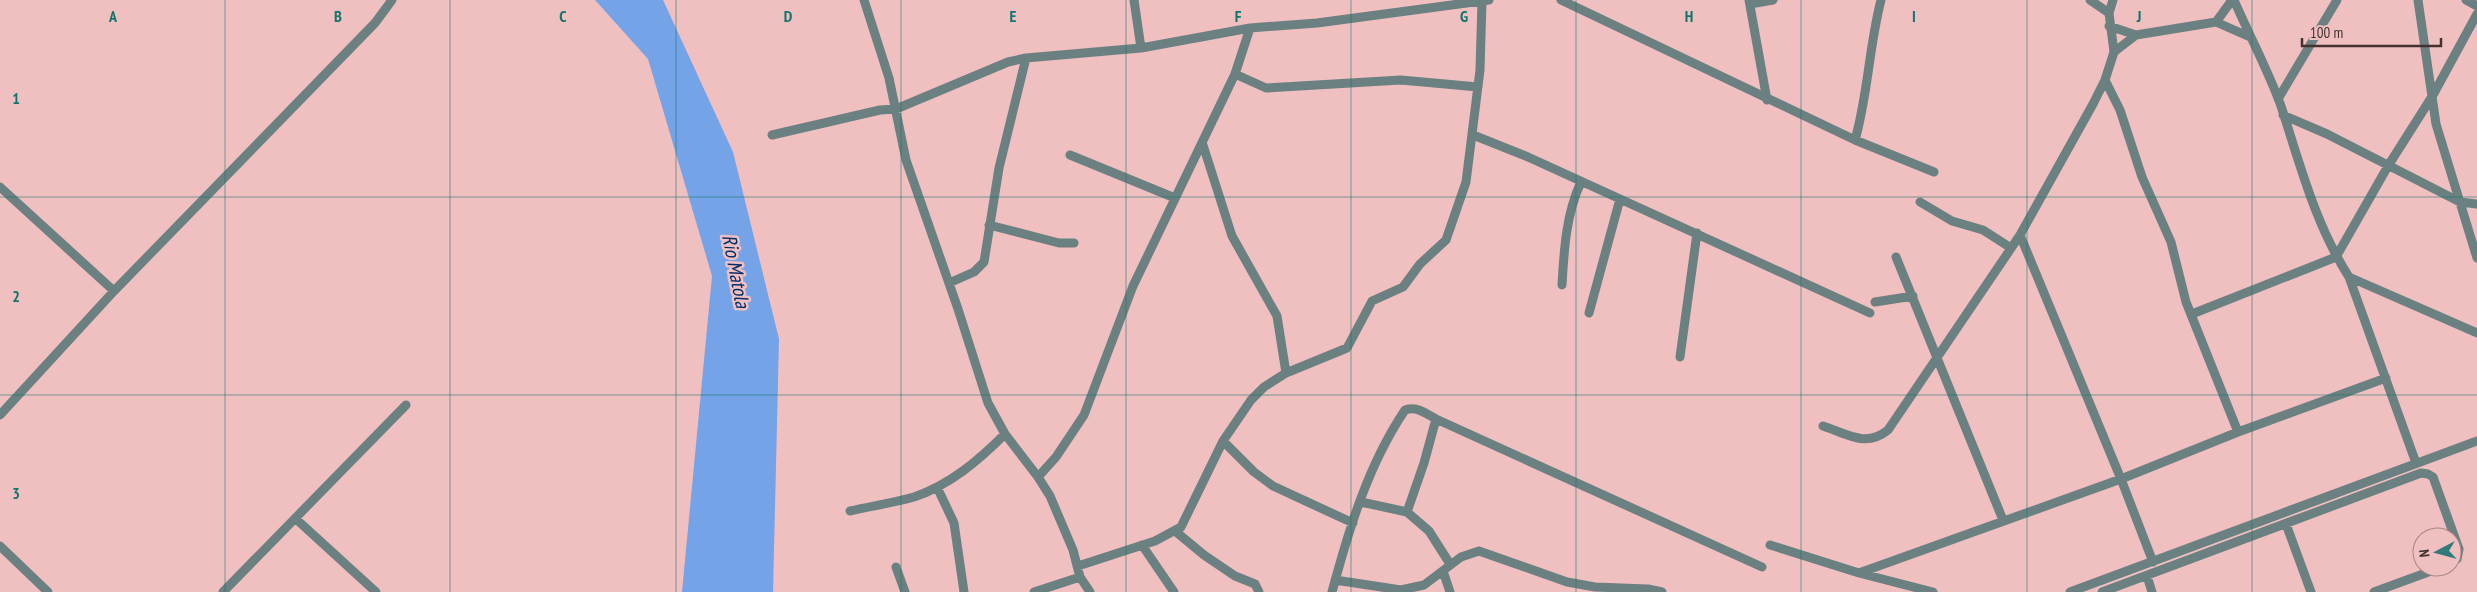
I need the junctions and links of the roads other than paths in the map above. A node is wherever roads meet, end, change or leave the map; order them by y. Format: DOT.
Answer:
graph roads {
  1 [pos="392,0"];
  2 [pos="864,0"];
  3 [pos="1134,0"];
  4 [pos="1486,0"];
  5 [pos="1773,0"];
  6 [pos="1881,0"];
  7 [pos="2090,0"];
  8 [pos="2113,0"];
  9 [pos="2233,0"];
  10 [pos="2337,0"];
  11 [pos="2418,0"];
  12 [pos="2466,0"];
  13 [pos="1564,1"];
  14 [pos="1750,2"];
  15 [pos="2477,6"];
  16 [pos="2109,13"];
  17 [pos="2477,14"];
  18 [pos="2216,22"];
  19 [pos="2109,26"];
  20 [pos="1250,28"];
  21 [pos="2136,34"];
  22 [pos="2250,37"];
  23 [pos="1141,48"];
  24 [pos="2114,52"];
  25 [pos="1026,58"];
  26 [pos="1235,74"];
  27 [pos="2105,80"];
  28 [pos="1478,87"];
  29 [pos="2433,95"];
  30 [pos="2278,99"];
  31 [pos="1767,100"];
  32 [pos="896,109"];
  33 [pos="2283,114"];
  34 [pos="772,135"];
  35 [pos="1473,135"];
  36 [pos="1855,140"];
  37 [pos="1202,142"];
  38 [pos="1070,155"];
  39 [pos="2388,166"];
  40 [pos="1934,172"];
  41 [pos="1581,182"];
  42 [pos="0,187"];
  43 [pos="1175,198"];
  44 [pos="1620,199"];
  45 [pos="1920,202"];
  46 [pos="2460,202"];
  47 [pos="2477,204"];
  48 [pos="989,225"];
  49 [pos="1697,233"];
  50 [pos="2020,235"];
  51 [pos="1074,244"];
  52 [pos="2011,248"];
  53 [pos="1896,257"];
  54 [pos="2336,257"];
  55 [pos="2477,258"];
  56 [pos="2348,277"];
  57 [pos="949,283"];
  58 [pos="1562,285"];
  59 [pos="114,291"];
  60 [pos="1913,296"];
  61 [pos="1876,302"];
  62 [pos="1589,313"];
  63 [pos="1870,313"];
  64 [pos="2192,314"];
  65 [pos="2477,333"];
  66 [pos="1938,355"];
  67 [pos="1680,357"];
  68 [pos="1286,373"];
  69 [pos="2386,378"];
  70 [pos="406,405"];
  71 [pos="0,415"];
  72 [pos="1436,419"];
  73 [pos="1822,426"];
  74 [pos="2238,432"];
  75 [pos="1005,434"];
  76 [pos="2477,441"];
  77 [pos="1223,442"];
  78 [pos="2416,463"];
  79 [pos="1038,477"];
  80 [pos="2121,479"];
  81 [pos="937,487"];
  82 [pos="1361,502"];
  83 [pos="850,511"];
  84 [pos="1407,512"];
  85 [pos="296,519"];
  86 [pos="2003,520"];
  87 [pos="1352,523"];
  88 [pos="2286,524"];
  89 [pos="2451,527"];
  90 [pos="1175,531"];
  91 [pos="1142,545"];
  92 [pos="1770,545"];
  93 [pos="0,546"];
  94 [pos="2153,562"];
  95 [pos="1450,564"];
  96 [pos="1078,566"];
  97 [pos="896,567"];
  98 [pos="1762,567"];
  99 [pos="1443,571"];
  100 [pos="1859,573"];
  101 [pos="2147,576"];
  102 [pos="1080,577"];
  103 [pos="2415,577"];
  104 [pos="1335,580"];
  105 [pos="48,592"];
  106 [pos="223,592"];
  107 [pos="376,592"];
  108 [pos="905,592"];
  109 [pos="964,592"];
  110 [pos="1034,592"];
  111 [pos="1090,592"];
  112 [pos="1174,592"];
  113 [pos="1259,592"];
  114 [pos="1332,592"];
  115 [pos="1450,592"];
  116 [pos="1662,592"];
  117 [pos="1933,592"];
  118 [pos="2070,592"];
  119 [pos="2102,592"];
  120 [pos="2152,592"];
  121 [pos="2310,592"];
  122 [pos="2374,592"];
  1 -- 59 [label="street"];
  2 -- 32 [label="street"];
  3 -- 23 [label="street"];
  4 -- 20 [label="street"];
  4 -- 28 [label="street"];
  5 -- 14 [label="street"];
  6 -- 36 [label="street"];
  7 -- 16 [label="street"];
  8 -- 16 [label="street"];
  9 -- 18 [label="street"];
  9 -- 22 [label="street"];
  10 -- 30 [label="street"];
  11 -- 29 [label="street"];
  12 -- 15 [label="street"];
  13 -- 31 [label="street"];
  14 -- 31 [label="street"];
  16 -- 19 [label="street"];
  17 -- 29 [label="street"];
  18 -- 21 [label="street"];
  18 -- 22 [label="street"];
  19 -- 21 [label="street"];
  19 -- 24 [label="street"];
  20 -- 23 [label="street"];
  20 -- 26 [label="street"];
  21 -- 24 [label="street"];
  22 -- 30 [label="street"];
  23 -- 25 [label="street"];
  24 -- 27 [label="street"];
  25 -- 32 [label="street"];
  25 -- 48 [label="street"];
  26 -- 28 [label="street"];
  26 -- 37 [label="street"];
  27 -- 50 [label="street"];
  27 -- 64 [label="street"];
  28 -- 35 [label="street"];
  29 -- 39 [label="street"];
  29 -- 46 [label="street"];
  30 -- 33 [label="street"];
  31 -- 36 [label="street"];
  32 -- 34 [label="street"];
  32 -- 57 [label="street"];
  33 -- 39 [label="street"];
  33 -- 54 [label="street"];
  35 -- 41 [label="street"];
  35 -- 68 [label="street"];
  36 -- 40 [label="street"];
  37 -- 43 [label="street"];
  37 -- 68 [label="street"];
  38 -- 43 [label="street"];
  39 -- 46 [label="street"];
  39 -- 54 [label="street"];
  41 -- 44 [label="street"];
  41 -- 58 [label="street"];
  42 -- 59 [label="street"];
  43 -- 79 [label="street"];
  44 -- 49 [label="street"];
  44 -- 62 [label="street"];
  45 -- 52 [label="street"];
  46 -- 47 [label="street"];
  46 -- 55 [label="street"];
  48 -- 51 [label="street"];
  48 -- 57 [label="street"];
  49 -- 63 [label="street"];
  49 -- 67 [label="street"];
  50 -- 52 [label="street"];
  50 -- 80 [label="street"];
  52 -- 66 [label="street"];
  53 -- 60 [label="street"];
  54 -- 56 [label="street"];
  54 -- 64 [label="street"];
  56 -- 65 [label="street"];
  56 -- 69 [label="street"];
  57 -- 75 [label="street"];
  59 -- 71 [label="street"];
  60 -- 61 [label="street"];
  60 -- 66 [label="street"];
  64 -- 74 [label="street"];
  66 -- 73 [label="street"];
  66 -- 86 [label="street"];
  68 -- 77 [label="street"];
  69 -- 74 [label="street"];
  69 -- 78 [label="street"];
  70 -- 85 [label="street"];
  72 -- 82 [label="street"];
  72 -- 84 [label="street"];
  72 -- 98 [label="street"];
  74 -- 80 [label="street"];
  75 -- 79 [label="street"];
  75 -- 81 [label="street"];
  76 -- 78 [label="street"];
  77 -- 87 [label="street"];
  77 -- 90 [label="street"];
  78 -- 94 [label="street"];
  79 -- 96 [label="street"];
  80 -- 86 [label="street"];
  80 -- 94 [label="street"];
  81 -- 83 [label="street"];
  81 -- 109 [label="street"];
  82 -- 84 [label="street"];
  82 -- 87 [label="street"];
  84 -- 95 [label="street"];
  85 -- 106 [label="street"];
  85 -- 107 [label="street"];
  86 -- 100 [label="street"];
  87 -- 104 [label="street"];
  88 -- 89 [label="street"];
  88 -- 101 [label="street"];
  88 -- 121 [label="street"];
  90 -- 91 [label="street"];
  90 -- 113 [label="street"];
  91 -- 96 [label="street"];
  91 -- 112 [label="street"];
  92 -- 100 [label="street"];
  93 -- 105 [label="street"];
  94 -- 118 [label="street"];
  95 -- 99 [label="street"];
  95 -- 116 [label="street"];
  96 -- 102 [label="street"];
  97 -- 108 [label="street"];
  99 -- 104 [label="street"];
  99 -- 115 [label="street"];
  100 -- 117 [label="street"];
  101 -- 119 [label="street"];
  101 -- 120 [label="street"];
  102 -- 110 [label="street"];
  102 -- 111 [label="street"];
  103 -- 122 [label="street"];
  104 -- 114 [label="street"];
}
